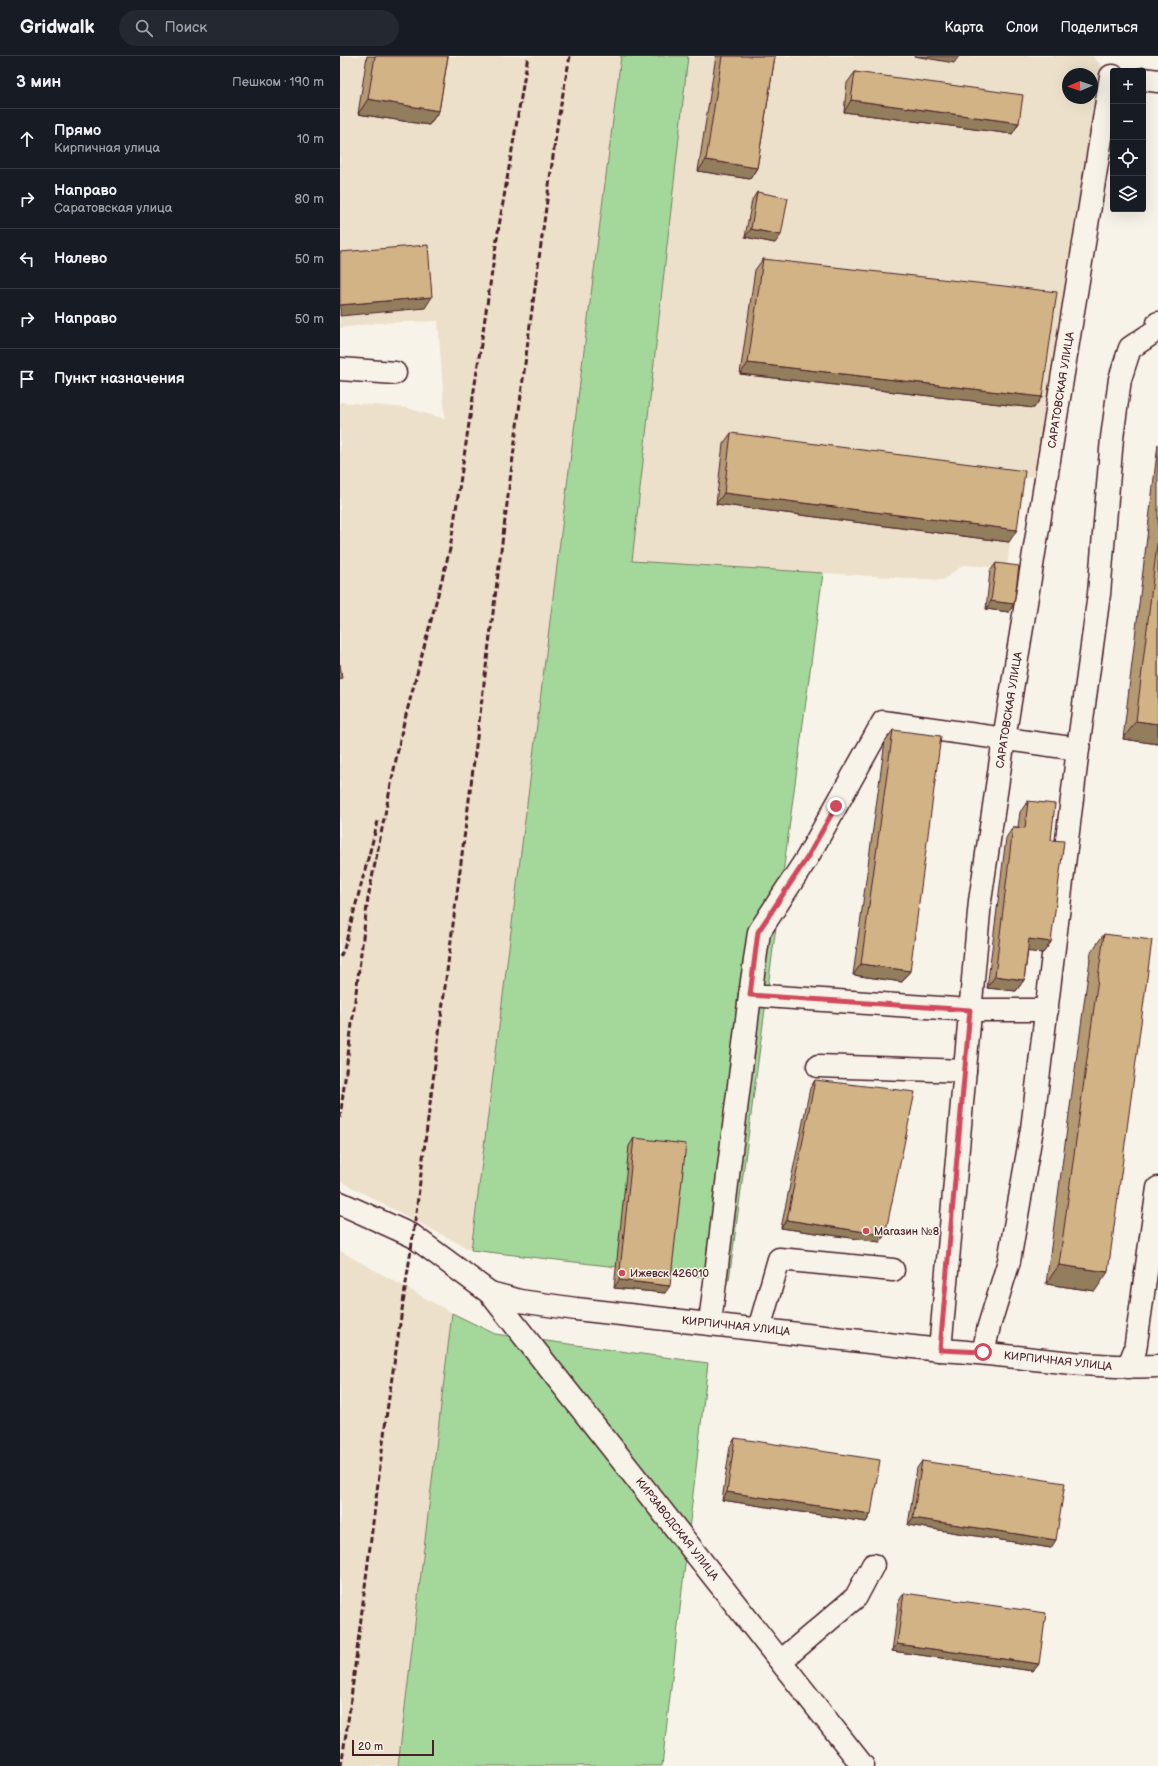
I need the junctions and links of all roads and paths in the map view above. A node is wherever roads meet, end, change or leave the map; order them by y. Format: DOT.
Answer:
graph roads {
  1 [pos="1146,79"];
  2 [pos="1158,81"];
  3 [pos="1110,82"];
  4 [pos="1158,328"];
  5 [pos="340,369"];
  6 [pos="395,373"];
  7 [pos="1004,739"];
  8 [pos="1078,749"];
  9 [pos="750,995"];
  10 [pos="970,1010"];
  11 [pos="1047,1010"];
  12 [pos="818,1066"];
  13 [pos="965,1071"];
  14 [pos="1158,1188"];
  15 [pos="340,1203"];
  16 [pos="893,1270"];
  17 [pos="490,1293"];
  18 [pos="710,1323"];
  19 [pos="759,1329"];
  20 [pos="940,1350"];
  21 [pos="983,1352"];
  22 [pos="1158,1366"];
  23 [pos="1128,1367"];
  24 [pos="873,1565"];
  25 [pos="781,1661"];
  26 [pos="863,1766"];
  1 -- 2 [label="street"];
  3 -- 7 [label="street, САРАТОВСКАЯ УЛИЦА"];
  4 -- 8 [label="street"];
  5 -- 6 [label="street"];
  7 -- 8 [label="street"];
  7 -- 9 [label="street"];
  7 -- 10 [label="street, САРАТОВСКАЯ УЛИЦА"];
  8 -- 11 [label="street"];
  9 -- 10 [label="street"];
  9 -- 18 [label="street"];
  10 -- 11 [label="street"];
  10 -- 13 [label="street, САРАТОВСКАЯ УЛИЦА"];
  11 -- 21 [label="street"];
  12 -- 13 [label="street"];
  13 -- 20 [label="street, САРАТОВСКАЯ УЛИЦА"];
  14 -- 23 [label="street"];
  15 -- 17 [label="street, КИРПИЧНАЯ УЛИЦА"];
  16 -- 19 [label="street"];
  17 -- 18 [label="street, КИРПИЧНАЯ УЛИЦА"];
  17 -- 25 [label="street, КИРЗАВОДСКАЯ УЛИЦА"];
  18 -- 19 [label="street, КИРПИЧНАЯ УЛИЦА"];
  19 -- 20 [label="street, КИРПИЧНАЯ УЛИЦА"];
  20 -- 21 [label="street, КИРПИЧНАЯ УЛИЦА"];
  21 -- 23 [label="street, КИРПИЧНАЯ УЛИЦА"];
  22 -- 23 [label="street, КИРПИЧНАЯ УЛИЦА"];
  24 -- 25 [label="street"];
  25 -- 26 [label="street, КИРЗАВОДСКАЯ УЛИЦА"];
}
